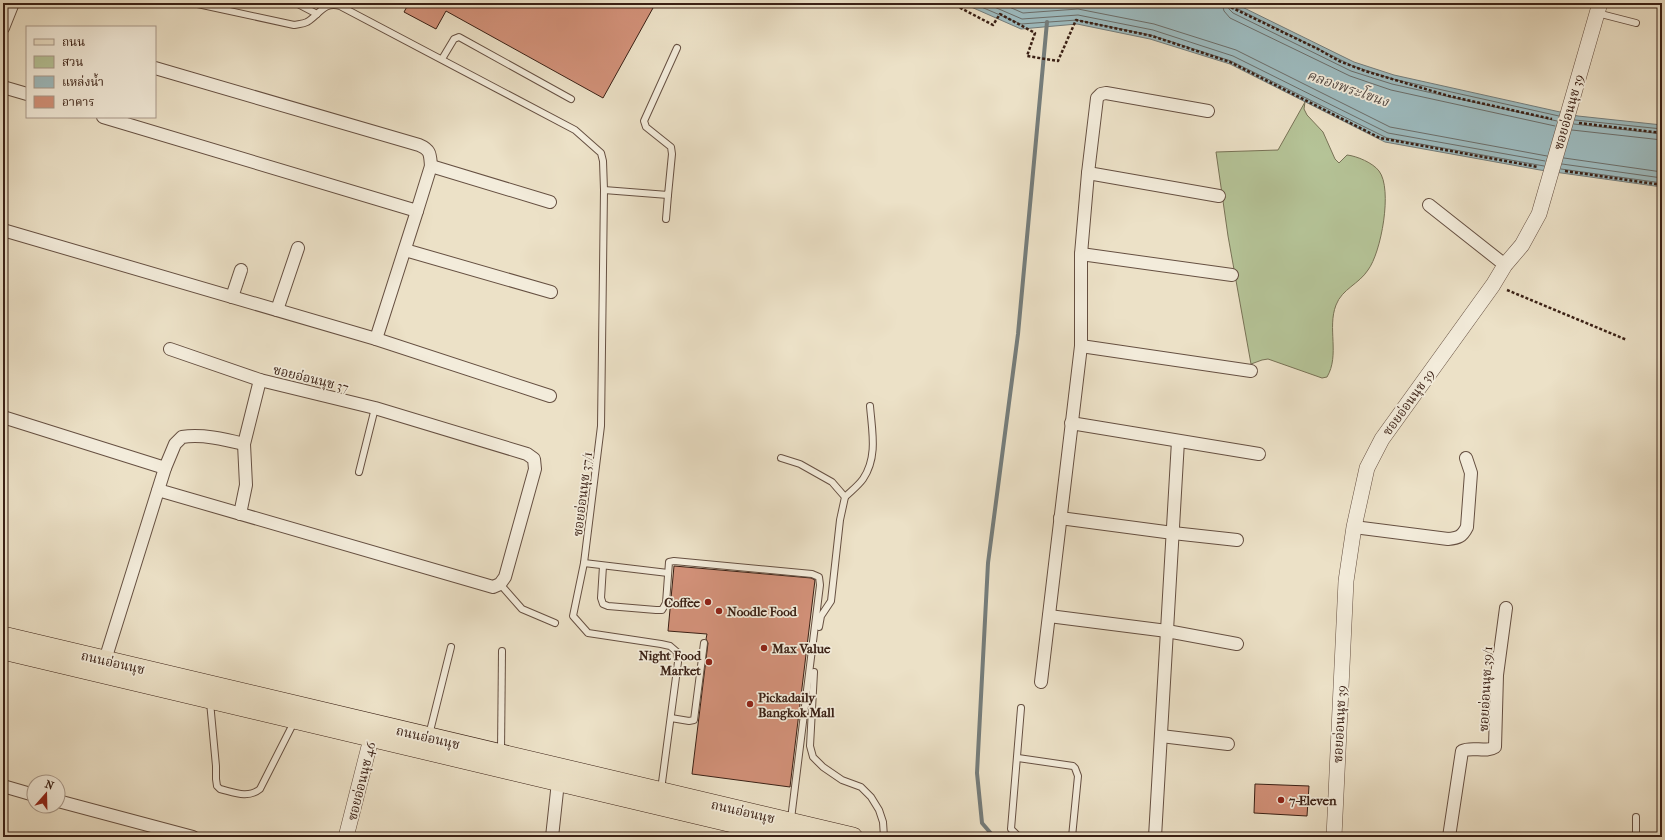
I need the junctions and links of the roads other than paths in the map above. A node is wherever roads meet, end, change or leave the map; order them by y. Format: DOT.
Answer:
graph roads {
  1 [pos="13,3"];
  2 [pos="193,3"];
  3 [pos="296,3"];
  4 [pos="1598,8"];
  5 [pos="317,14"];
  6 [pos="1636,23"];
  7 [pos="3,28"];
  8 [pos="677,48"];
  9 [pos="442,59"];
  10 [pos="156,68"];
  11 [pos="3,87"];
  12 [pos="26,94"];
  13 [pos="571,99"];
  14 [pos="1208,111"];
  15 [pos="119,119"];
  16 [pos="431,166"];
  17 [pos="1088,173"];
  18 [pos="604,190"];
  19 [pos="668,195"];
  20 [pos="1219,196"];
  21 [pos="550,202"];
  22 [pos="1430,205"];
  23 [pos="417,211"];
  24 [pos="666,219"];
  25 [pos="3,230"];
  26 [pos="298,248"];
  27 [pos="405,250"];
  28 [pos="1081,254"];
  29 [pos="1505,264"];
  30 [pos="241,270"];
  31 [pos="1232,274"];
  32 [pos="551,292"];
  33 [pos="232,297"];
  34 [pos="276,310"];
  35 [pos="376,339"];
  36 [pos="1081,346"];
  37 [pos="170,349"];
  38 [pos="1251,371"];
  39 [pos="260,380"];
  40 [pos="550,396"];
  41 [pos="870,406"];
  42 [pos="374,408"];
  43 [pos="3,417"];
  44 [pos="1071,423"];
  45 [pos="1178,441"];
  46 [pos="244,444"];
  47 [pos="1259,454"];
  48 [pos="781,458"];
  49 [pos="1466,458"];
  50 [pos="165,468"];
  51 [pos="359,472"];
  52 [pos="158,490"];
  53 [pos="845,497"];
  54 [pos="240,514"];
  55 [pos="1060,518"];
  56 [pos="1354,528"];
  57 [pos="1173,533"];
  58 [pos="1237,540"];
  59 [pos="584,563"];
  60 [pos="603,566"];
  61 [pos="668,572"];
  62 [pos="500,584"];
  63 [pos="1506,608"];
  64 [pos="1049,616"];
  65 [pos="556,623"];
  66 [pos="1167,631"];
  67 [pos="3,636"];
  68 [pos="704,643"];
  69 [pos="1237,644"];
  70 [pos="451,647"];
  71 [pos="3,650"];
  72 [pos="502,651"];
  73 [pos="105,660"];
  74 [pos="1041,682"];
  75 [pos="210,692"];
  76 [pos="1021,708"];
  77 [pos="299,713"];
  78 [pos="671,718"];
  79 [pos="374,731"];
  80 [pos="1161,736"];
  81 [pos="428,737"];
  82 [pos="1228,744"];
  83 [pos="500,754"];
  84 [pos="1018,758"];
  85 [pos="559,775"];
  86 [pos="3,786"];
  87 [pos="26,792"];
  88 [pos="661,792"];
  89 [pos="66,803"];
  90 [pos="1636,817"];
  91 [pos="791,830"];
  92 [pos="847,836"];
  93 [pos="193,837"];
  94 [pos="346,837"];
  95 [pos="552,837"];
  96 [pos="884,837"];
  97 [pos="1019,837"];
  98 [pos="1072,837"];
  99 [pos="1155,837"];
  100 [pos="1334,837"];
  101 [pos="1449,837"];
  102 [pos="1636,837"];
  1 -- 7 [label="street"];
  2 -- 5 [label="lane, ซอยอ่อนนุช 37/1"];
  3 -- 5 [label="lane"];
  4 -- 6 [label="lane"];
  4 -- 29 [label="street, ซอยอ่อนนุช 39"];
  5 -- 9 [label="lane, ซอยอ่อนนุช 37/1"];
  8 -- 19 [label="lane"];
  9 -- 13 [label="lane"];
  9 -- 18 [label="lane, ซอยอ่อนนุช 37/1"];
  10 -- 16 [label="street"];
  11 -- 12 [label="street"];
  14 -- 17 [label="street"];
  15 -- 23 [label="street"];
  16 -- 21 [label="street"];
  16 -- 23 [label="street"];
  17 -- 20 [label="street"];
  17 -- 28 [label="street"];
  18 -- 19 [label="lane"];
  18 -- 59 [label="lane, ซอยอ่อนนุช 37/1"];
  19 -- 24 [label="lane"];
  22 -- 29 [label="street"];
  23 -- 27 [label="street"];
  25 -- 33 [label="street"];
  26 -- 34 [label="street"];
  27 -- 32 [label="street"];
  27 -- 35 [label="street"];
  28 -- 31 [label="street"];
  28 -- 36 [label="street"];
  29 -- 56 [label="street, ซอยอ่อนนุช 39"];
  30 -- 33 [label="street"];
  33 -- 34 [label="street"];
  34 -- 35 [label="street"];
  35 -- 40 [label="street"];
  36 -- 38 [label="street"];
  36 -- 44 [label="street"];
  37 -- 39 [label="street"];
  39 -- 42 [label="street, ซอยอ่อนนุช 37"];
  39 -- 46 [label="street, ซอยอ่อนนุช 37"];
  41 -- 53 [label="lane"];
  42 -- 51 [label="lane"];
  42 -- 62 [label="street, ซอยอ่อนนุช 37"];
  43 -- 50 [label="street"];
  44 -- 45 [label="street"];
  44 -- 55 [label="street"];
  45 -- 47 [label="street"];
  45 -- 57 [label="street"];
  46 -- 50 [label="street"];
  46 -- 54 [label="street, ซอยอ่อนนุช 37"];
  48 -- 53 [label="lane"];
  49 -- 56 [label="street"];
  50 -- 52 [label="street"];
  52 -- 54 [label="street"];
  52 -- 73 [label="street"];
  53 -- 96 [label="lane"];
  54 -- 62 [label="street"];
  55 -- 57 [label="street"];
  55 -- 64 [label="street"];
  56 -- 100 [label="street, ซอยอ่อนนุช 39"];
  57 -- 58 [label="street"];
  57 -- 66 [label="street"];
  59 -- 60 [label="lane"];
  59 -- 78 [label="lane, ซอยอ่อนนุช 37/1"];
  60 -- 61 [label="lane"];
  60 -- 61 [label="lane"];
  61 -- 91 [label="lane"];
  62 -- 65 [label="lane"];
  63 -- 101 [label="street, ซอยอ่อนนุช 39/1"];
  64 -- 66 [label="street"];
  64 -- 74 [label="street"];
  66 -- 69 [label="street"];
  66 -- 80 [label="street"];
  67 -- 73 [label="main road, ถนนอ่อนนุช"];
  68 -- 78 [label="lane"];
  70 -- 81 [label="lane"];
  71 -- 75 [label="main road, ถนนอ่อนนุช"];
  72 -- 83 [label="lane"];
  73 -- 75 [label="main road, ถนนอ่อนนุช"];
  75 -- 77 [label="main road, ถนนอ่อนนุช"];
  75 -- 77 [label="lane"];
  76 -- 84 [label="lane"];
  77 -- 79 [label="main road, ถนนอ่อนนุช"];
  78 -- 88 [label="lane, ซอยอ่อนนุช 37/1"];
  79 -- 81 [label="main road, ถนนอ่อนนุช"];
  79 -- 85 [label="main road, ถนนอ่อนนุช"];
  79 -- 94 [label="street, ซอยอ่อนนุช 46"];
  80 -- 82 [label="street"];
  80 -- 99 [label="street"];
  81 -- 83 [label="main road, ถนนอ่อนนุช"];
  83 -- 85 [label="main road, ถนนอ่อนนุช"];
  84 -- 97 [label="lane"];
  84 -- 98 [label="lane"];
  85 -- 88 [label="main road, ถนนอ่อนนุช"];
  85 -- 91 [label="main road, ถนนอ่อนนุช"];
  85 -- 95 [label="street"];
  86 -- 87 [label="street"];
  88 -- 91 [label="main road, ถนนอ่อนนุช"];
  89 -- 93 [label="street"];
  90 -- 102 [label="lane"];
  91 -- 92 [label="main road, ถนนอ่อนนุช"];
}
